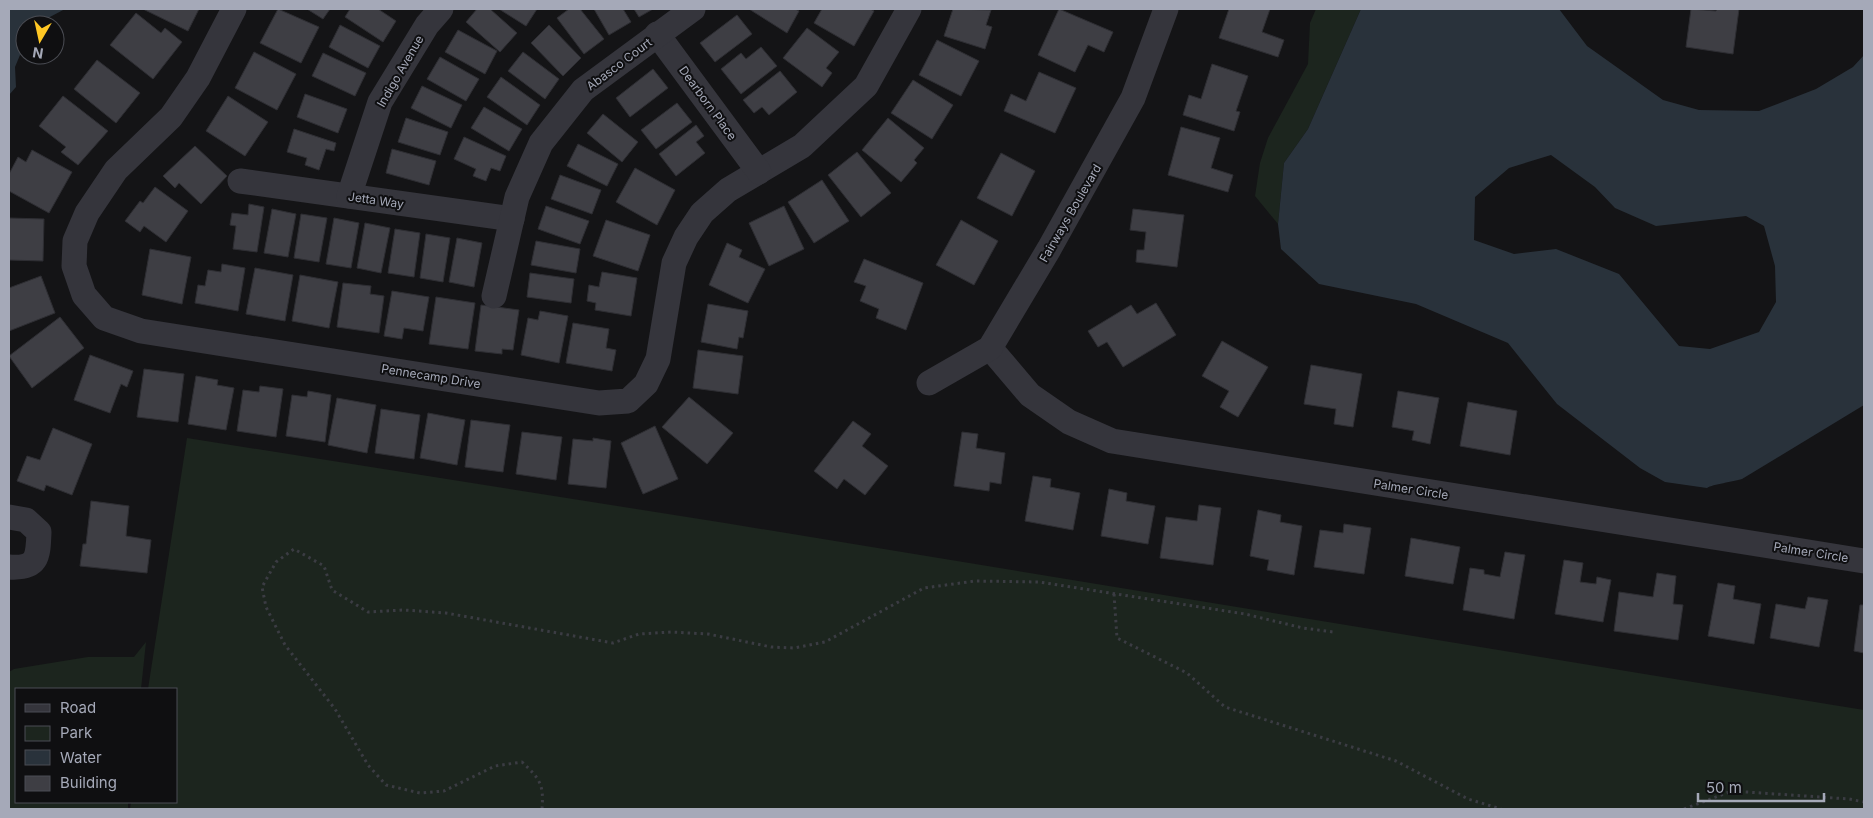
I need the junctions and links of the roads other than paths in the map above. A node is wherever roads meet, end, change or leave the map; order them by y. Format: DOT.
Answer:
graph roads {
  1 [pos="234,9"];
  2 [pos="442,9"];
  3 [pos="693,9"];
  4 [pos="909,9"];
  5 [pos="1166,9"];
  6 [pos="657,34"];
  7 [pos="759,172"];
  8 [pos="240,181"];
  9 [pos="349,196"];
  10 [pos="512,219"];
  11 [pos="494,296"];
  12 [pos="990,348"];
  13 [pos="929,382"];
  14 [pos="9,517"];
  15 [pos="1864,561"];
  16 [pos="9,567"];
  1 -- 7 [label="street, Pennecamp Drive"];
  2 -- 9 [label="street, Indigo Avenue"];
  3 -- 6 [label="street, Abasco Court"];
  4 -- 7 [label="street, Pennecamp Drive"];
  5 -- 12 [label="street, Fairways Boulevard"];
  6 -- 7 [label="street, Dearborn Place"];
  6 -- 10 [label="street, Abasco Court"];
  8 -- 9 [label="street, Jetta Way"];
  9 -- 10 [label="street, Jetta Way"];
  10 -- 11 [label="street, Abasco Court"];
  12 -- 13 [label="street"];
  12 -- 15 [label="street, Palmer Circle"];
  14 -- 16 [label="street"];
}
